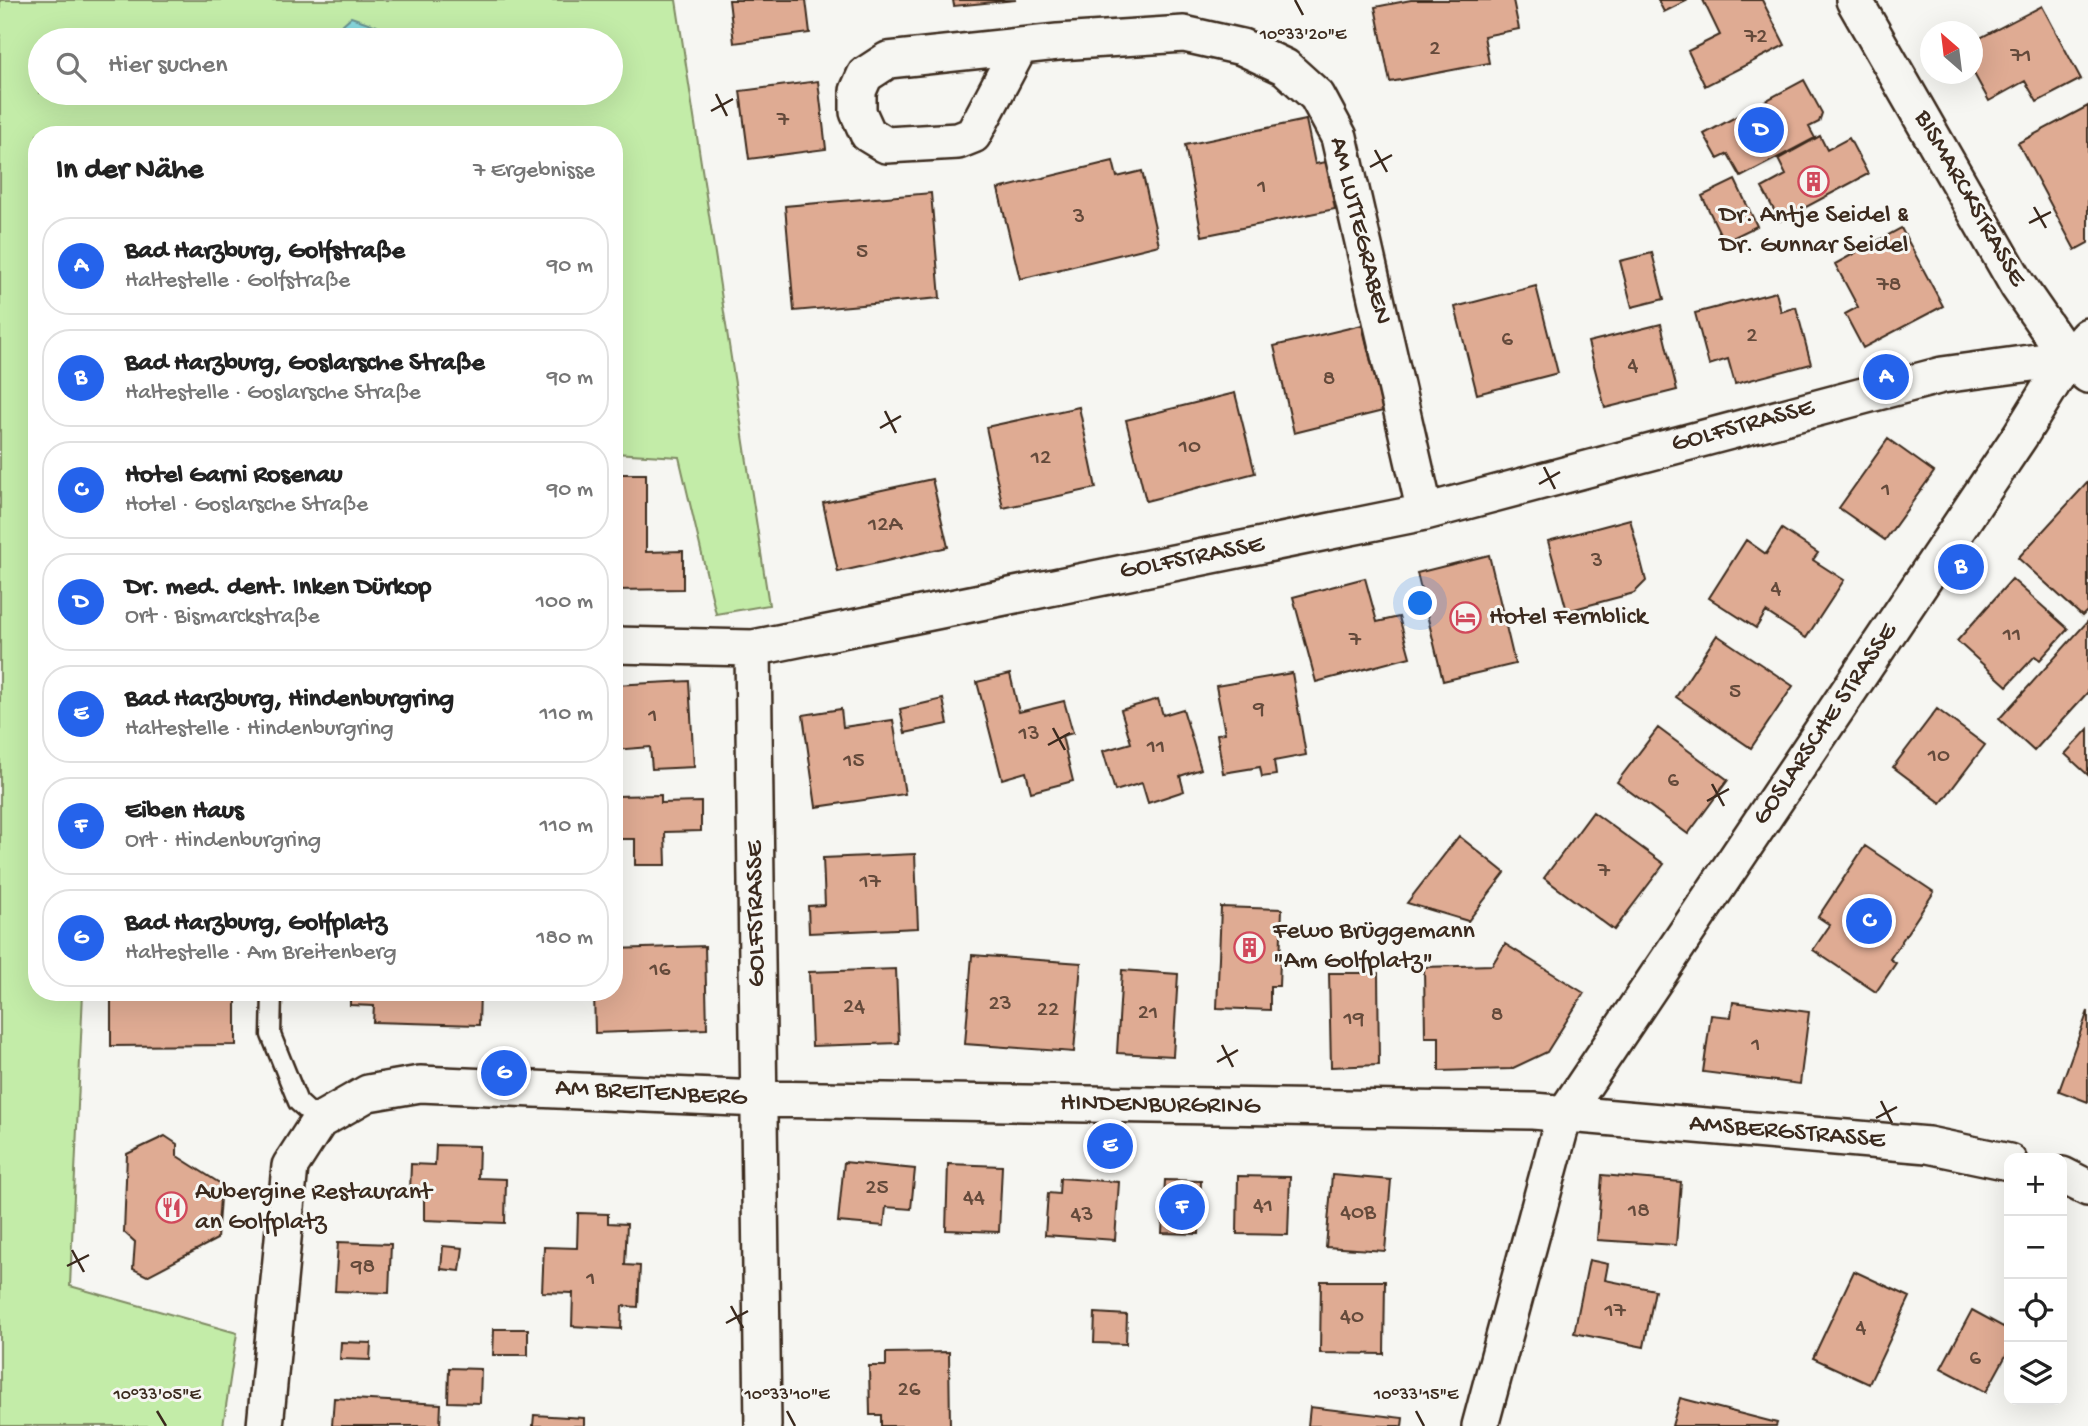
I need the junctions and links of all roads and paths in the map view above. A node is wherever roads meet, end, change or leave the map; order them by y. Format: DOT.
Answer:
graph roads {
  1 [pos="1854,0"];
  2 [pos="1020,46"];
  3 [pos="2081,356"];
  4 [pos="1425,512"];
  5 [pos="623,645"];
  6 [pos="753,648"];
  7 [pos="272,1001"];
  8 [pos="760,1099"];
  9 [pos="1564,1115"];
  10 [pos="319,1121"];
  11 [pos="2004,1161"];
  12 [pos="2067,1178"];
  13 [pos="2088,1188"];
  14 [pos="265,1426"];
  15 [pos="763,1426"];
  16 [pos="1480,1426"];
  1 -- 3 [label="street, BISMARCKSTRASSE"];
  2 -- 4 [label="street, AM LUTTEGRABEN"];
  3 -- 4 [label="street, GOLFSTRASSE"];
  3 -- 9 [label="street, GOSLARSCHE STRASSE"];
  4 -- 6 [label="street, GOLFSTRASSE"];
  5 -- 6 [label="street"];
  6 -- 8 [label="street, GOLFSTRASSE"];
  7 -- 10 [label="lane"];
  8 -- 9 [label="street, HINDENBURGRING"];
  8 -- 10 [label="street, AM BREITENBERG"];
  8 -- 15 [label="street"];
  9 -- 11 [label="street, AMSBERGSTRASSE"];
  9 -- 16 [label="street"];
  10 -- 14 [label="street, AM BREITENBERG"];
  12 -- 13 [label="street"];
}
